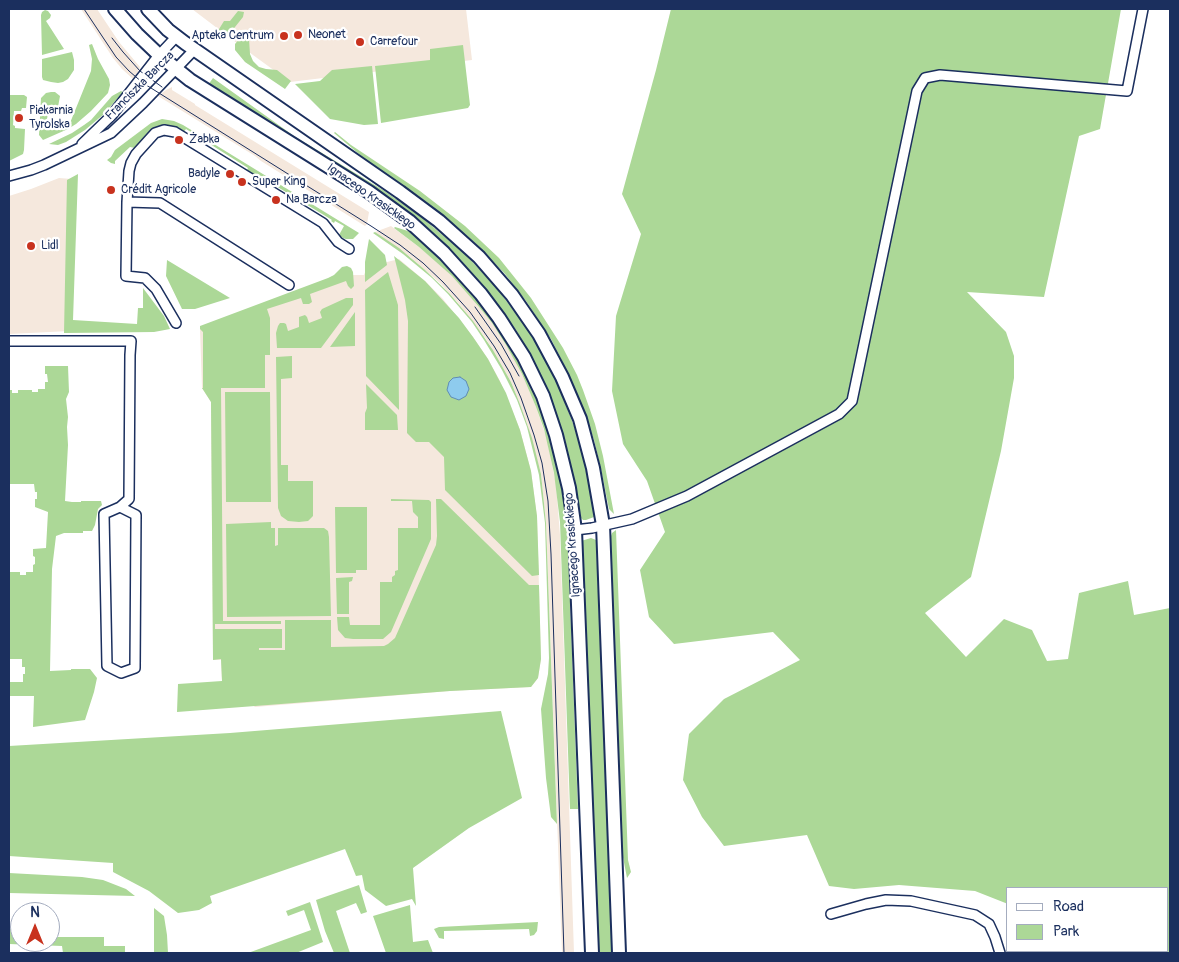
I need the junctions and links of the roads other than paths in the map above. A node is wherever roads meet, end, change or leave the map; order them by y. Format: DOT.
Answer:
graph roads {
  1 [pos="115,9"];
  2 [pos="148,9"];
  3 [pos="1143,9"];
  4 [pos="176,37"];
  5 [pos="194,50"];
  6 [pos="159,56"];
  7 [pos="176,70"];
  8 [pos="74,150"];
  9 [pos="9,176"];
  10 [pos="127,202"];
  11 [pos="349,249"];
  12 [pos="289,285"];
  13 [pos="176,323"];
  14 [pos="9,341"];
  15 [pos="120,507"];
  16 [pos="603,526"];
  17 [pos="575,530"];
  18 [pos="831,914"];
  19 [pos="592,953"];
  20 [pos="619,953"];
  21 [pos="1000,953"];
  1 -- 6 [label="main road, Ignacego Krasickiego"];
  2 -- 4 [label="main road, Ignacego Krasickiego"];
  3 -- 16 [label="street"];
  4 -- 5 [label="main road, Ignacego Krasickiego"];
  4 -- 6 [label="street, Franciszka Barcza"];
  5 -- 7 [label="street, Franciszka Barcza"];
  5 -- 16 [label="main road, Ignacego Krasickiego"];
  6 -- 7 [label="main road, Ignacego Krasickiego"];
  6 -- 8 [label="street, Franciszka Barcza"];
  7 -- 8 [label="street, Franciszka Barcza"];
  7 -- 17 [label="main road, Ignacego Krasickiego"];
  8 -- 9 [label="street, Franciszka Barcza"];
  10 -- 11 [label="street"];
  10 -- 12 [label="street"];
  10 -- 13 [label="street"];
  14 -- 15 [label="street"];
  15 -- 15 [label="street"];
  16 -- 17 [label="street"];
  16 -- 20 [label="main road, Ignacego Krasickiego"];
  17 -- 19 [label="main road, Ignacego Krasickiego"];
  18 -- 21 [label="street"];
}
